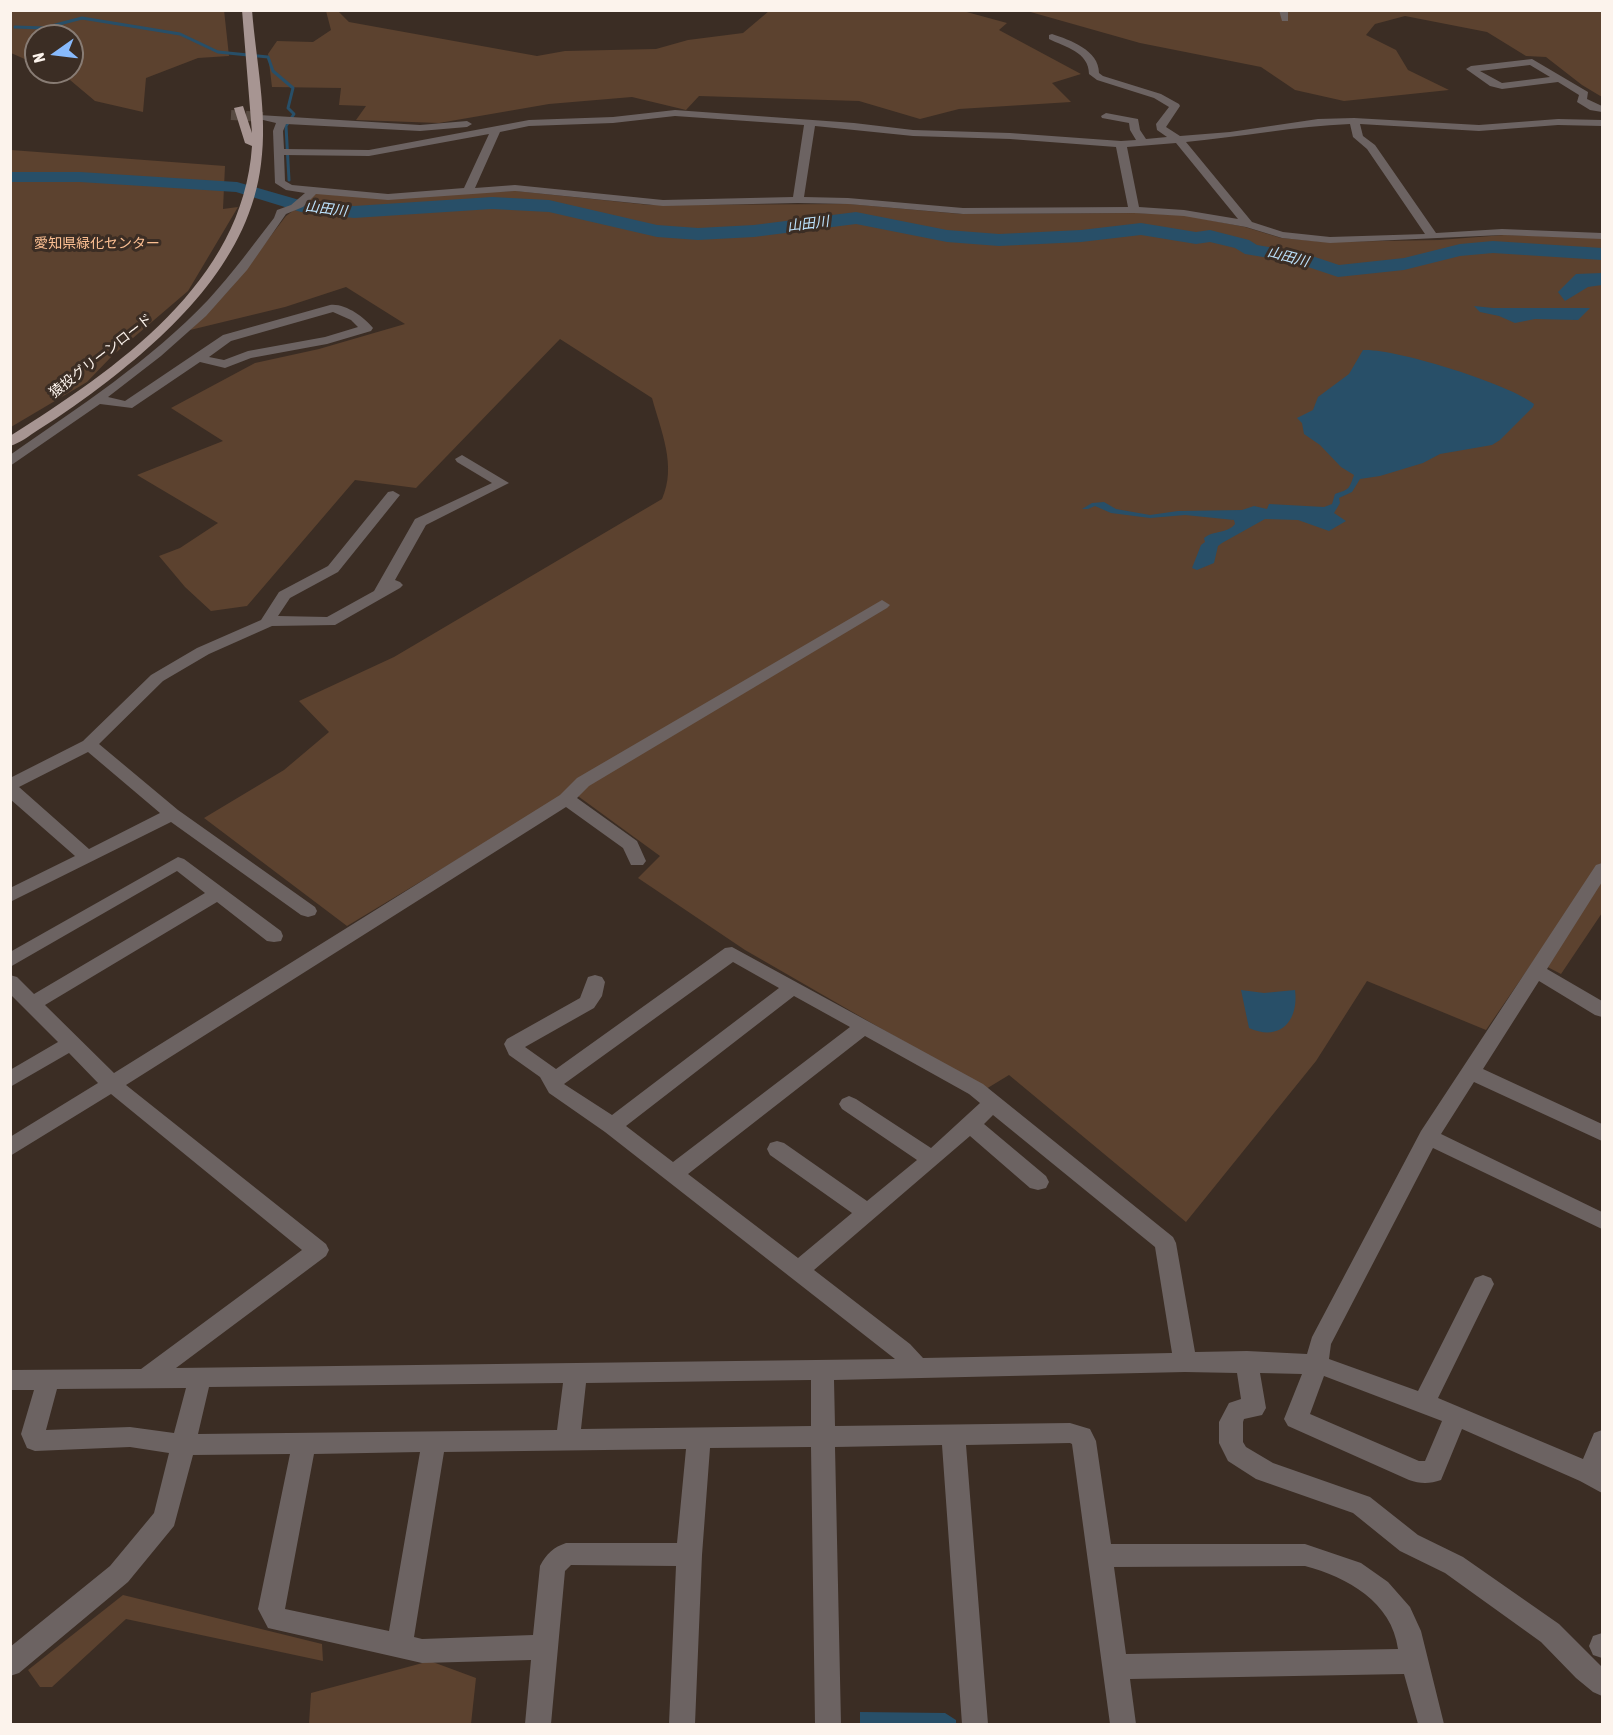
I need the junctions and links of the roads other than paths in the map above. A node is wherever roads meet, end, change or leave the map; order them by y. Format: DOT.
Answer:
graph roads {
  1 [pos="245,10"];
  2 [pos="1052,37"];
  3 [pos="262,44"];
  4 [pos="240,45"];
  5 [pos="1501,65"];
  6 [pos="1561,79"];
  7 [pos="1528,83"];
  8 [pos="256,107"];
  9 [pos="652,107"];
  10 [pos="239,108"];
  11 [pos="1602,109"];
  12 [pos="675,113"];
  13 [pos="1106,116"];
  14 [pos="263,117"];
  15 [pos="511,117"];
  16 [pos="1354,121"];
  17 [pos="282,122"];
  18 [pos="810,123"];
  19 [pos="1412,123"];
  20 [pos="1602,123"];
  21 [pos="1540,124"];
  22 [pos="496,129"];
  23 [pos="1553,129"];
  24 [pos="1412,136"];
  25 [pos="1179,140"];
  26 [pos="1144,143"];
  27 [pos="1121,144"];
  28 [pos="279,152"];
  29 [pos="256,165"];
  30 [pos="469,189"];
  31 [pos="309,194"];
  32 [pos="798,200"];
  33 [pos="1134,210"];
  34 [pos="1248,224"];
  35 [pos="1602,236"];
  36 [pos="1433,237"];
  37 [pos="198,358"];
  38 [pos="96,399"];
  39 [pos="10,442"];
  40 [pos="462,459"];
  41 [pos="10,462"];
  42 [pos="393,495"];
  43 [pos="882,605"];
  44 [pos="266,622"];
  45 [pos="89,745"];
  46 [pos="10,787"];
  47 [pos="566,799"];
  48 [pos="172,814"];
  49 [pos="87,857"];
  50 [pos="637,861"];
  51 [pos="1602,869"];
  52 [pos="218,893"];
  53 [pos="10,896"];
  54 [pos="308,911"];
  55 [pos="274,936"];
  56 [pos="10,961"];
  57 [pos="1536,971"];
  58 [pos="10,982"];
  59 [pos="595,982"];
  60 [pos="792,988"];
  61 [pos="32,1004"];
  62 [pos="1602,1010"];
  63 [pos="865,1026"];
  64 [pos="71,1043"];
  65 [pos="1470,1072"];
  66 [pos="10,1080"];
  67 [pos="552,1082"];
  68 [pos="113,1085"];
  69 [pos="994,1102"];
  70 [pos="849,1104"];
  71 [pos="970,1124"];
  72 [pos="612,1126"];
  73 [pos="1602,1133"];
  74 [pos="1428,1137"];
  75 [pos="10,1148"];
  76 [pos="777,1149"];
  77 [pos="932,1159"];
  78 [pos="674,1173"];
  79 [pos="1038,1182"];
  80 [pos="867,1212"];
  81 [pos="1602,1221"];
  82 [pos="798,1271"];
  83 [pos="1483,1284"];
  84 [pos="1185,1362"];
  85 [pos="1247,1362"];
  86 [pos="1317,1364"];
  87 [pos="917,1367"];
  88 [pos="822,1370"];
  89 [pos="576,1373"];
  90 [pos="147,1377"];
  91 [pos="200,1377"];
  92 [pos="10,1380"];
  93 [pos="48,1380"];
  94 [pos="1424,1403"];
  95 [pos="1456,1416"];
  96 [pos="824,1435"];
  97 [pos="953,1436"];
  98 [pos="699,1437"];
  99 [pos="568,1439"];
  100 [pos="1602,1440"];
  101 [pos="434,1441"];
  102 [pos="304,1442"];
  103 [pos="183,1445"];
  104 [pos="1596,1477"];
  105 [pos="689,1555"];
  106 [pos="1100,1556"];
  107 [pos="400,1645"];
  108 [pos="544,1647"];
  109 [pos="1413,1661"];
  110 [pos="10,1664"];
  111 [pos="1115,1667"];
  112 [pos="1602,1683"];
  113 [pos="538,1725"];
  114 [pos="682,1725"];
  115 [pos="828,1725"];
  116 [pos="975,1725"];
  117 [pos="1123,1725"];
  118 [pos="1431,1725"];
  1 -- 4 [label="main road"];
  1 -- 8 [label="main road, 猿投グリーンロード"];
  2 -- 25 [label="street"];
  3 -- 8 [label="main road"];
  5 -- 6 [label="street"];
  5 -- 7 [label="street"];
  5 -- 7 [label="street"];
  6 -- 7 [label="street"];
  6 -- 11 [label="street"];
  8 -- 29 [label="main road, 猿投グリーンロード"];
  9 -- 12 [label="street"];
  10 -- 29 [label="main road"];
  12 -- 18 [label="street"];
  12 -- 22 [label="street"];
  13 -- 26 [label="street"];
  14 -- 17 [label="street"];
  15 -- 17 [label="street"];
  16 -- 19 [label="street"];
  16 -- 25 [label="street"];
  16 -- 36 [label="street"];
  17 -- 28 [label="street"];
  18 -- 27 [label="street"];
  18 -- 32 [label="street"];
  19 -- 21 [label="street"];
  19 -- 24 [label="street"];
  20 -- 21 [label="street"];
  21 -- 23 [label="street"];
  22 -- 28 [label="street"];
  22 -- 30 [label="street"];
  25 -- 26 [label="street"];
  25 -- 34 [label="street"];
  26 -- 27 [label="street"];
  27 -- 33 [label="street"];
  28 -- 31 [label="street"];
  29 -- 39 [label="main road, 猿投グリーンロード"];
  30 -- 31 [label="street"];
  30 -- 32 [label="street"];
  31 -- 38 [label="street"];
  32 -- 33 [label="street"];
  33 -- 34 [label="street"];
  34 -- 36 [label="street"];
  35 -- 36 [label="street"];
  37 -- 37 [label="street"];
  37 -- 38 [label="street"];
  38 -- 41 [label="street"];
  40 -- 44 [label="street"];
  42 -- 44 [label="street"];
  43 -- 47 [label="street"];
  44 -- 45 [label="street"];
  45 -- 46 [label="street"];
  45 -- 48 [label="street"];
  46 -- 49 [label="street"];
  47 -- 50 [label="street"];
  47 -- 68 [label="street"];
  48 -- 49 [label="street"];
  48 -- 54 [label="street"];
  49 -- 53 [label="street"];
  51 -- 57 [label="street"];
  52 -- 55 [label="street"];
  52 -- 56 [label="street"];
  52 -- 61 [label="street"];
  57 -- 62 [label="street"];
  57 -- 65 [label="street"];
  58 -- 61 [label="street"];
  59 -- 67 [label="street"];
  60 -- 63 [label="street"];
  60 -- 67 [label="street"];
  60 -- 72 [label="street"];
  61 -- 64 [label="street"];
  63 -- 69 [label="street"];
  63 -- 78 [label="street"];
  64 -- 66 [label="street"];
  64 -- 68 [label="street"];
  65 -- 73 [label="street"];
  65 -- 74 [label="street"];
  67 -- 72 [label="street"];
  68 -- 75 [label="street"];
  68 -- 90 [label="street"];
  69 -- 71 [label="street"];
  69 -- 84 [label="street"];
  70 -- 77 [label="street"];
  71 -- 77 [label="street"];
  71 -- 79 [label="street"];
  72 -- 78 [label="street"];
  74 -- 81 [label="street"];
  74 -- 86 [label="street"];
  76 -- 80 [label="street"];
  77 -- 80 [label="street"];
  78 -- 82 [label="street"];
  80 -- 82 [label="street"];
  82 -- 87 [label="street"];
  83 -- 94 [label="street"];
  84 -- 85 [label="street"];
  84 -- 87 [label="street"];
  85 -- 86 [label="street"];
  85 -- 112 [label="street"];
  86 -- 94 [label="street"];
  86 -- 95 [label="street"];
  87 -- 88 [label="street"];
  88 -- 89 [label="street"];
  88 -- 96 [label="street"];
  89 -- 91 [label="street"];
  89 -- 99 [label="street"];
  90 -- 91 [label="street"];
  90 -- 93 [label="street"];
  91 -- 103 [label="street"];
  92 -- 93 [label="street"];
  93 -- 103 [label="street"];
  94 -- 95 [label="street"];
  95 -- 104 [label="street"];
  96 -- 97 [label="street"];
  96 -- 98 [label="street"];
  96 -- 115 [label="street"];
  97 -- 106 [label="street"];
  97 -- 116 [label="street"];
  98 -- 99 [label="street"];
  98 -- 105 [label="street"];
  99 -- 101 [label="street"];
  100 -- 104 [label="street"];
  101 -- 102 [label="street"];
  101 -- 107 [label="street"];
  102 -- 103 [label="street"];
  102 -- 107 [label="street"];
  103 -- 110 [label="street"];
  105 -- 108 [label="street"];
  105 -- 114 [label="street"];
  106 -- 109 [label="street"];
  106 -- 111 [label="street"];
  107 -- 108 [label="street"];
  108 -- 113 [label="street"];
  109 -- 111 [label="street"];
  109 -- 118 [label="street"];
  111 -- 117 [label="street"];
}
